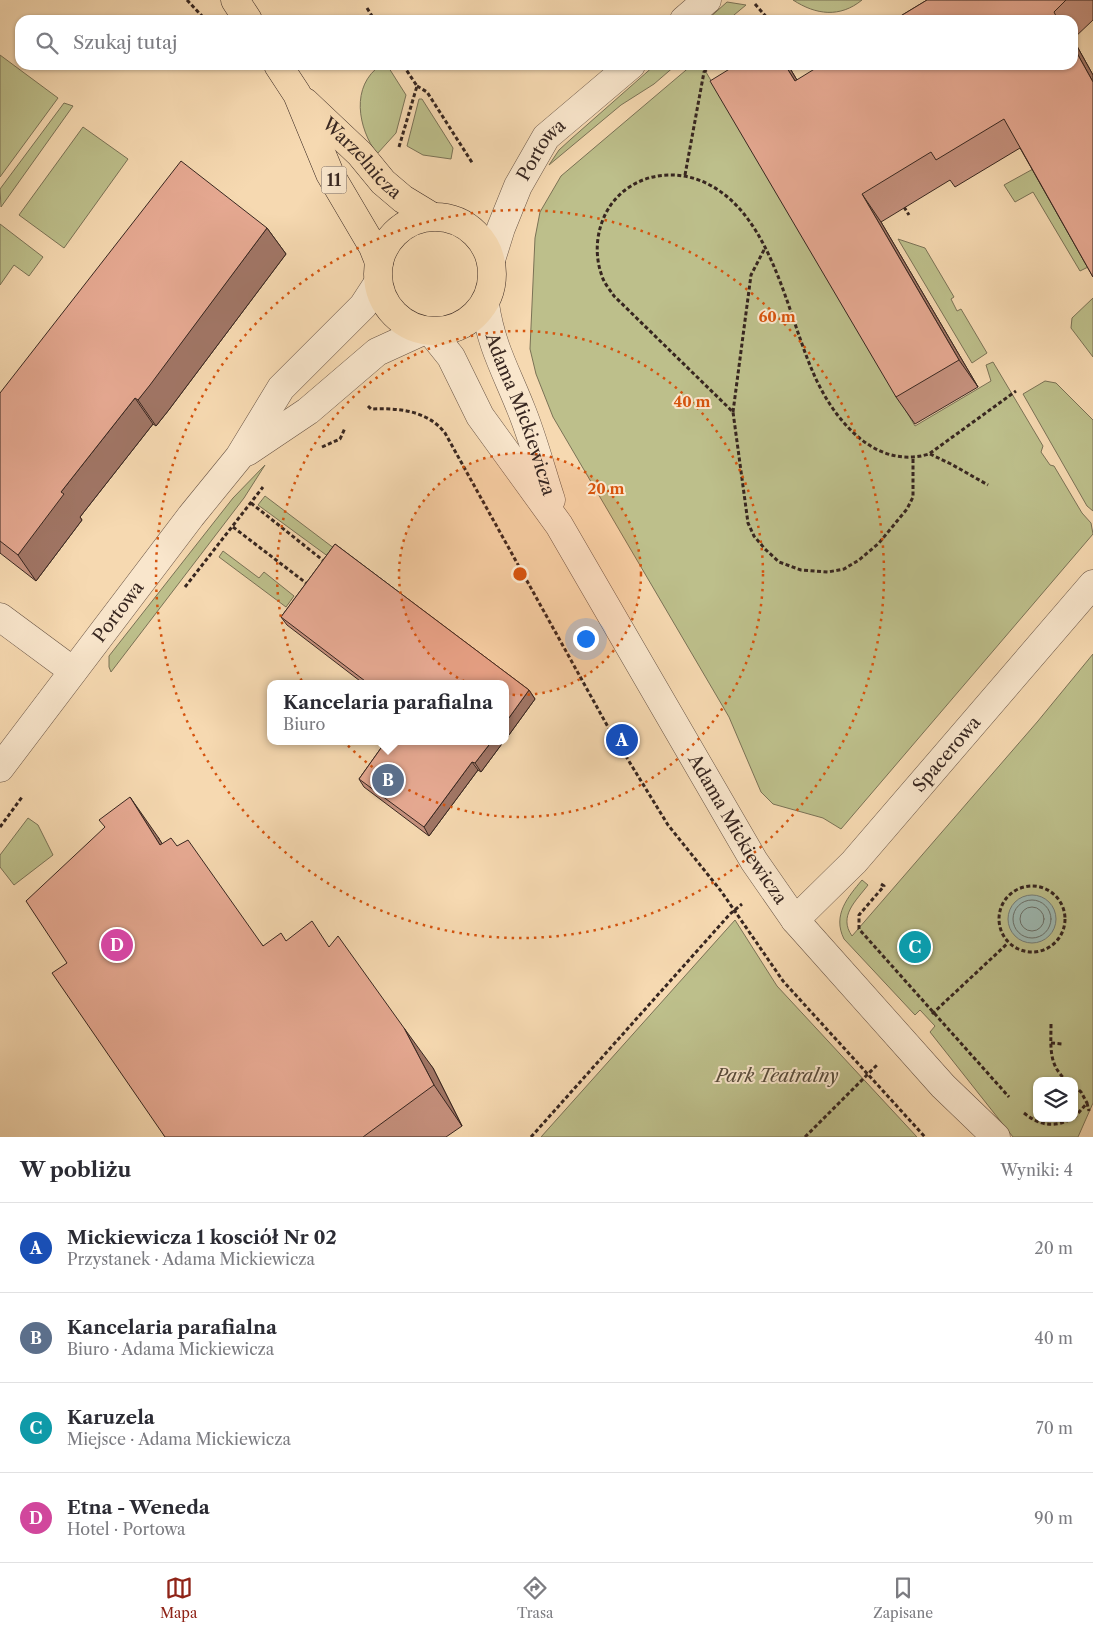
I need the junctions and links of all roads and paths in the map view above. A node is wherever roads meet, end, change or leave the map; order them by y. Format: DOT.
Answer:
graph roads {
  1 [pos="187,0"];
  2 [pos="234,0"];
  3 [pos="707,0"];
  4 [pos="755,4"];
  5 [pos="367,8"];
  6 [pos="200,15"];
  7 [pos="244,15"];
  8 [pos="371,15"];
  9 [pos="690,15"];
  10 [pos="763,15"];
  11 [pos="281,70"];
  12 [pos="407,70"];
  13 [pos="625,70"];
  14 [pos="706,70"];
  15 [pos="418,86"];
  16 [pos="297,94"];
  17 [pos="397,153"];
  18 [pos="473,164"];
  19 [pos="684,175"];
  20 [pos="904,207"];
  21 [pos="909,215"];
  22 [pos="431,216"];
  23 [pos="765,248"];
  24 [pos="491,260"];
  25 [pos="379,272"];
  26 [pos="484,304"];
  27 [pos="427,331"];
  28 [pos="1016,391"];
  29 [pos="364,400"];
  30 [pos="733,412"];
  31 [pos="346,428"];
  32 [pos="314,450"];
  33 [pos="929,454"];
  34 [pos="239,457"];
  35 [pos="913,459"];
  36 [pos="269,480"];
  37 [pos="988,485"];
  38 [pos="251,503"];
  39 [pos="559,525"];
  40 [pos="233,527"];
  41 [pos="325,563"];
  42 [pos="315,578"];
  43 [pos="1093,584"];
  44 [pos="309,585"];
  45 [pos="314,589"];
  46 [pos="180,593"];
  47 [pos="0,617"];
  48 [pos="73,671"];
  49 [pos="0,768"];
  50 [pos="879,882"];
  51 [pos="744,902"];
  52 [pos="734,911"];
  53 [pos="795,920"];
  54 [pos="1008,943"];
  55 [pos="933,1014"];
  56 [pos="1051,1024"];
  57 [pos="1051,1042"];
  58 [pos="1062,1044"];
  59 [pos="878,1064"];
  60 [pos="868,1074"];
  61 [pos="1063,1077"];
  62 [pos="1078,1089"];
  63 [pos="1010,1098"];
  64 [pos="959,1103"];
  65 [pos="1087,1103"];
  66 [pos="1089,1111"];
  67 [pos="1022,1112"];
  68 [pos="1078,1113"];
  69 [pos="1033,1120"];
  70 [pos="1036,1122"];
  71 [pos="1066,1122"];
  72 [pos="531,1137"];
  73 [pos="805,1137"];
  74 [pos="925,1137"];
  75 [pos="976,1137"];
  76 [pos="996,1137"];
  1 -- 6 [label="path"];
  2 -- 7 [label="main road"];
  3 -- 9 [label="street"];
  4 -- 10 [label="path"];
  5 -- 8 [label="path"];
  11 -- 16 [label="main road, Warzelnicza / 11"];
  12 -- 15 [label="path"];
  13 -- 24 [label="street, Portowa"];
  14 -- 19 [label="path"];
  15 -- 17 [label="path"];
  15 -- 18 [label="path"];
  16 -- 22 [label="main road, Warzelnicza / 11"];
  16 -- 25 [label="main road, Warzelnicza / 11"];
  19 -- 23 [label="path"];
  19 -- 30 [label="path"];
  20 -- 21 [label="path"];
  22 -- 24 [label="main road, 11"];
  22 -- 25 [label="main road"];
  23 -- 30 [label="path"];
  23 -- 35 [label="path"];
  24 -- 26 [label="main road, 11"];
  25 -- 27 [label="main road, 11"];
  25 -- 34 [label="street, Portowa"];
  26 -- 27 [label="main road, 11"];
  26 -- 39 [label="street, Adama Mickiewicza"];
  27 -- 34 [label="street, Portowa"];
  27 -- 39 [label="street, Adama Mickiewicza"];
  28 -- 33 [label="path"];
  29 -- 52 [label="path"];
  30 -- 35 [label="path"];
  31 -- 32 [label="path"];
  33 -- 35 [label="path"];
  33 -- 37 [label="path"];
  34 -- 48 [label="street, Portowa"];
  36 -- 38 [label="path"];
  38 -- 40 [label="path"];
  38 -- 41 [label="path"];
  39 -- 53 [label="street, Adama Mickiewicza"];
  40 -- 44 [label="path"];
  40 -- 46 [label="path"];
  42 -- 44 [label="path"];
  43 -- 53 [label="street, Spacerowa"];
  44 -- 45 [label="path"];
  47 -- 48 [label="street"];
  48 -- 49 [label="street, Portowa"];
  50 -- 55 [label="path"];
  51 -- 52 [label="path"];
  52 -- 60 [label="path"];
  52 -- 72 [label="path"];
  53 -- 64 [label="street, Adama Mickiewicza"];
  54 -- 54 [label="path"];
  54 -- 55 [label="path"];
  55 -- 63 [label="path"];
  56 -- 57 [label="path"];
  57 -- 58 [label="path"];
  57 -- 61 [label="path"];
  59 -- 60 [label="path"];
  60 -- 73 [label="path"];
  60 -- 74 [label="path"];
  62 -- 65 [label="path"];
  64 -- 75 [label="street, Adama Mickiewicza"];
  64 -- 76 [label="street, Adama Mickiewicza"];
  65 -- 66 [label="path"];
  65 -- 68 [label="path"];
  67 -- 69 [label="path"];
  70 -- 71 [label="path"];
}
